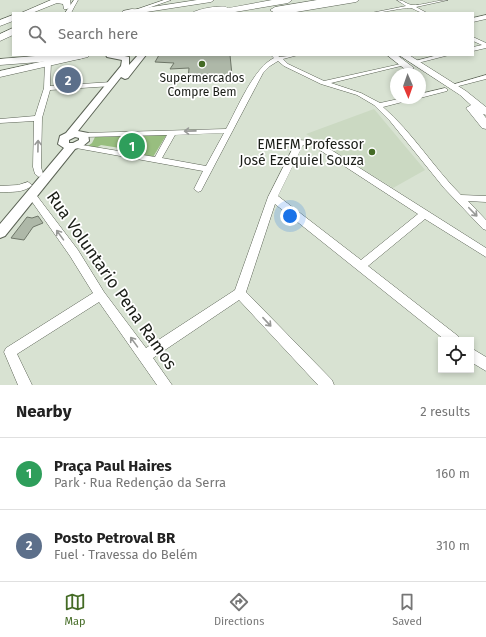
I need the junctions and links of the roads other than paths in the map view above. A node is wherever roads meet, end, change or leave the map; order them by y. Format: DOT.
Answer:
graph roads {
  1 [pos="76,0"];
  2 [pos="169,0"];
  3 [pos="211,0"];
  4 [pos="270,0"];
  5 [pos="288,0"];
  6 [pos="347,0"];
  7 [pos="356,0"];
  8 [pos="399,0"];
  9 [pos="446,0"];
  10 [pos="325,2"];
  11 [pos="52,4"];
  12 [pos="67,6"];
  13 [pos="411,6"];
  14 [pos="153,9"];
  15 [pos="259,9"];
  16 [pos="28,12"];
  17 [pos="129,12"];
  18 [pos="204,12"];
  19 [pos="224,12"];
  20 [pos="282,12"];
  21 [pos="379,12"];
  22 [pos="422,12"];
  23 [pos="486,17"];
  24 [pos="12,18"];
  25 [pos="474,20"];
  26 [pos="0,23"];
  27 [pos="12,32"];
  28 [pos="0,38"];
  29 [pos="474,39"];
  30 [pos="486,46"];
  31 [pos="474,49"];
  32 [pos="12,52"];
  33 [pos="0,55"];
  34 [pos="12,56"];
  35 [pos="79,56"];
  36 [pos="115,56"];
  37 [pos="141,56"];
  38 [pos="441,56"];
  39 [pos="276,57"];
  40 [pos="0,59"];
  41 [pos="403,59"];
  42 [pos="0,62"];
  43 [pos="48,62"];
  44 [pos="414,62"];
  45 [pos="413,68"];
  46 [pos="0,74"];
  47 [pos="426,77"];
  48 [pos="486,77"];
  49 [pos="323,83"];
  50 [pos="112,84"];
  51 [pos="46,88"];
  52 [pos="448,88"];
  53 [pos="426,94"];
  54 [pos="390,103"];
  55 [pos="378,106"];
  56 [pos="485,110"];
  57 [pos="38,118"];
  58 [pos="0,121"];
  59 [pos="486,126"];
  60 [pos="229,130"];
  61 [pos="173,132"];
  62 [pos="74,140"];
  63 [pos="157,160"];
  64 [pos="208,168"];
  65 [pos="38,174"];
  66 [pos="0,189"];
  67 [pos="30,189"];
  68 [pos="198,189"];
  69 [pos="273,197"];
  70 [pos="460,198"];
  71 [pos="486,199"];
  72 [pos="425,214"];
  73 [pos="0,219"];
  74 [pos="486,226"];
  75 [pos="0,233"];
  76 [pos="486,253"];
  77 [pos="361,266"];
  78 [pos="240,293"];
  79 [pos="100,295"];
  80 [pos="450,337"];
  81 [pos="145,356"];
  82 [pos="474,356"];
  83 [pos="486,366"];
  84 [pos="25,385"];
  85 [pos="165,385"];
  86 [pos="327,385"];
  1 -- 12 [label="street"];
  2 -- 14 [label="street"];
  3 -- 14 [label="main road"];
  4 -- 18 [label="highway"];
  5 -- 15 [label="highway"];
  6 -- 10 [label="highway"];
  7 -- 10 [label="main road"];
  8 -- 13 [label="street"];
  9 -- 13 [label="street"];
  10 -- 15 [label="highway"];
  10 -- 20 [label="main road"];
  11 -- 12 [label="main road"];
  11 -- 16 [label="main road"];
  13 -- 21 [label="street"];
  13 -- 22 [label="street"];
  14 -- 17 [label="main road"];
  15 -- 19 [label="highway"];
  23 -- 25 [label="street"];
  24 -- 26 [label="main road"];
  27 -- 28 [label="highway"];
  29 -- 30 [label="street"];
  30 -- 31 [label="street"];
  32 -- 33 [label="highway"];
  34 -- 40 [label="highway"];
  35 -- 42 [label="highway"];
  35 -- 43 [label="main road"];
  36 -- 50 [label="street"];
  37 -- 62 [label="street"];
  38 -- 44 [label="street"];
  39 -- 49 [label="street"];
  39 -- 60 [label="street"];
  41 -- 44 [label="main road"];
  41 -- 45 [label="main road"];
  41 -- 49 [label="street"];
  43 -- 46 [label="main road"];
  43 -- 51 [label="street"];
  44 -- 52 [label="main road"];
  47 -- 52 [label="main road"];
  48 -- 52 [label="street"];
  49 -- 55 [label="street"];
  50 -- 51 [label="street"];
  50 -- 62 [label="street"];
  51 -- 57 [label="street"];
  52 -- 53 [label="street"];
  52 -- 56 [label="main road"];
  52 -- 59 [label="main road"];
  54 -- 55 [label="street"];
  55 -- 70 [label="street"];
  57 -- 58 [label="street"];
  65 -- 57 [label="street, one-way"];
  60 -- 61 [label="street, one-way"];
  60 -- 64 [label="street"];
  61 -- 62 [label="street"];
  61 -- 63 [label="street"];
  62 -- 63 [label="street"];
  62 -- 65 [label="street"];
  62 -- 67 [label="street"];
  63 -- 64 [label="street"];
  64 -- 68 [label="street"];
  65 -- 67 [label="street"];
  66 -- 67 [label="street"];
  67 -- 73 [label="street"];
  67 -- 75 [label="street"];
  79 -- 67 [label="street, Rua Voluntario Pena Ramos, one-way"];
  69 -- 72 [label="street"];
  69 -- 77 [label="street"];
  69 -- 78 [label="street"];
  70 -- 71 [label="street"];
  70 -- 74 [label="street, one-way"];
  72 -- 76 [label="street"];
  72 -- 77 [label="street"];
  77 -- 80 [label="street"];
  78 -- 81 [label="street"];
  78 -- 86 [label="street, one-way"];
  81 -- 79 [label="street, Rua Voluntario Pena Ramos, one-way"];
  79 -- 84 [label="street"];
  81 -- 85 [label="street, Rua Voluntario Pena Ramos"];
  82 -- 83 [label="street"];
}
